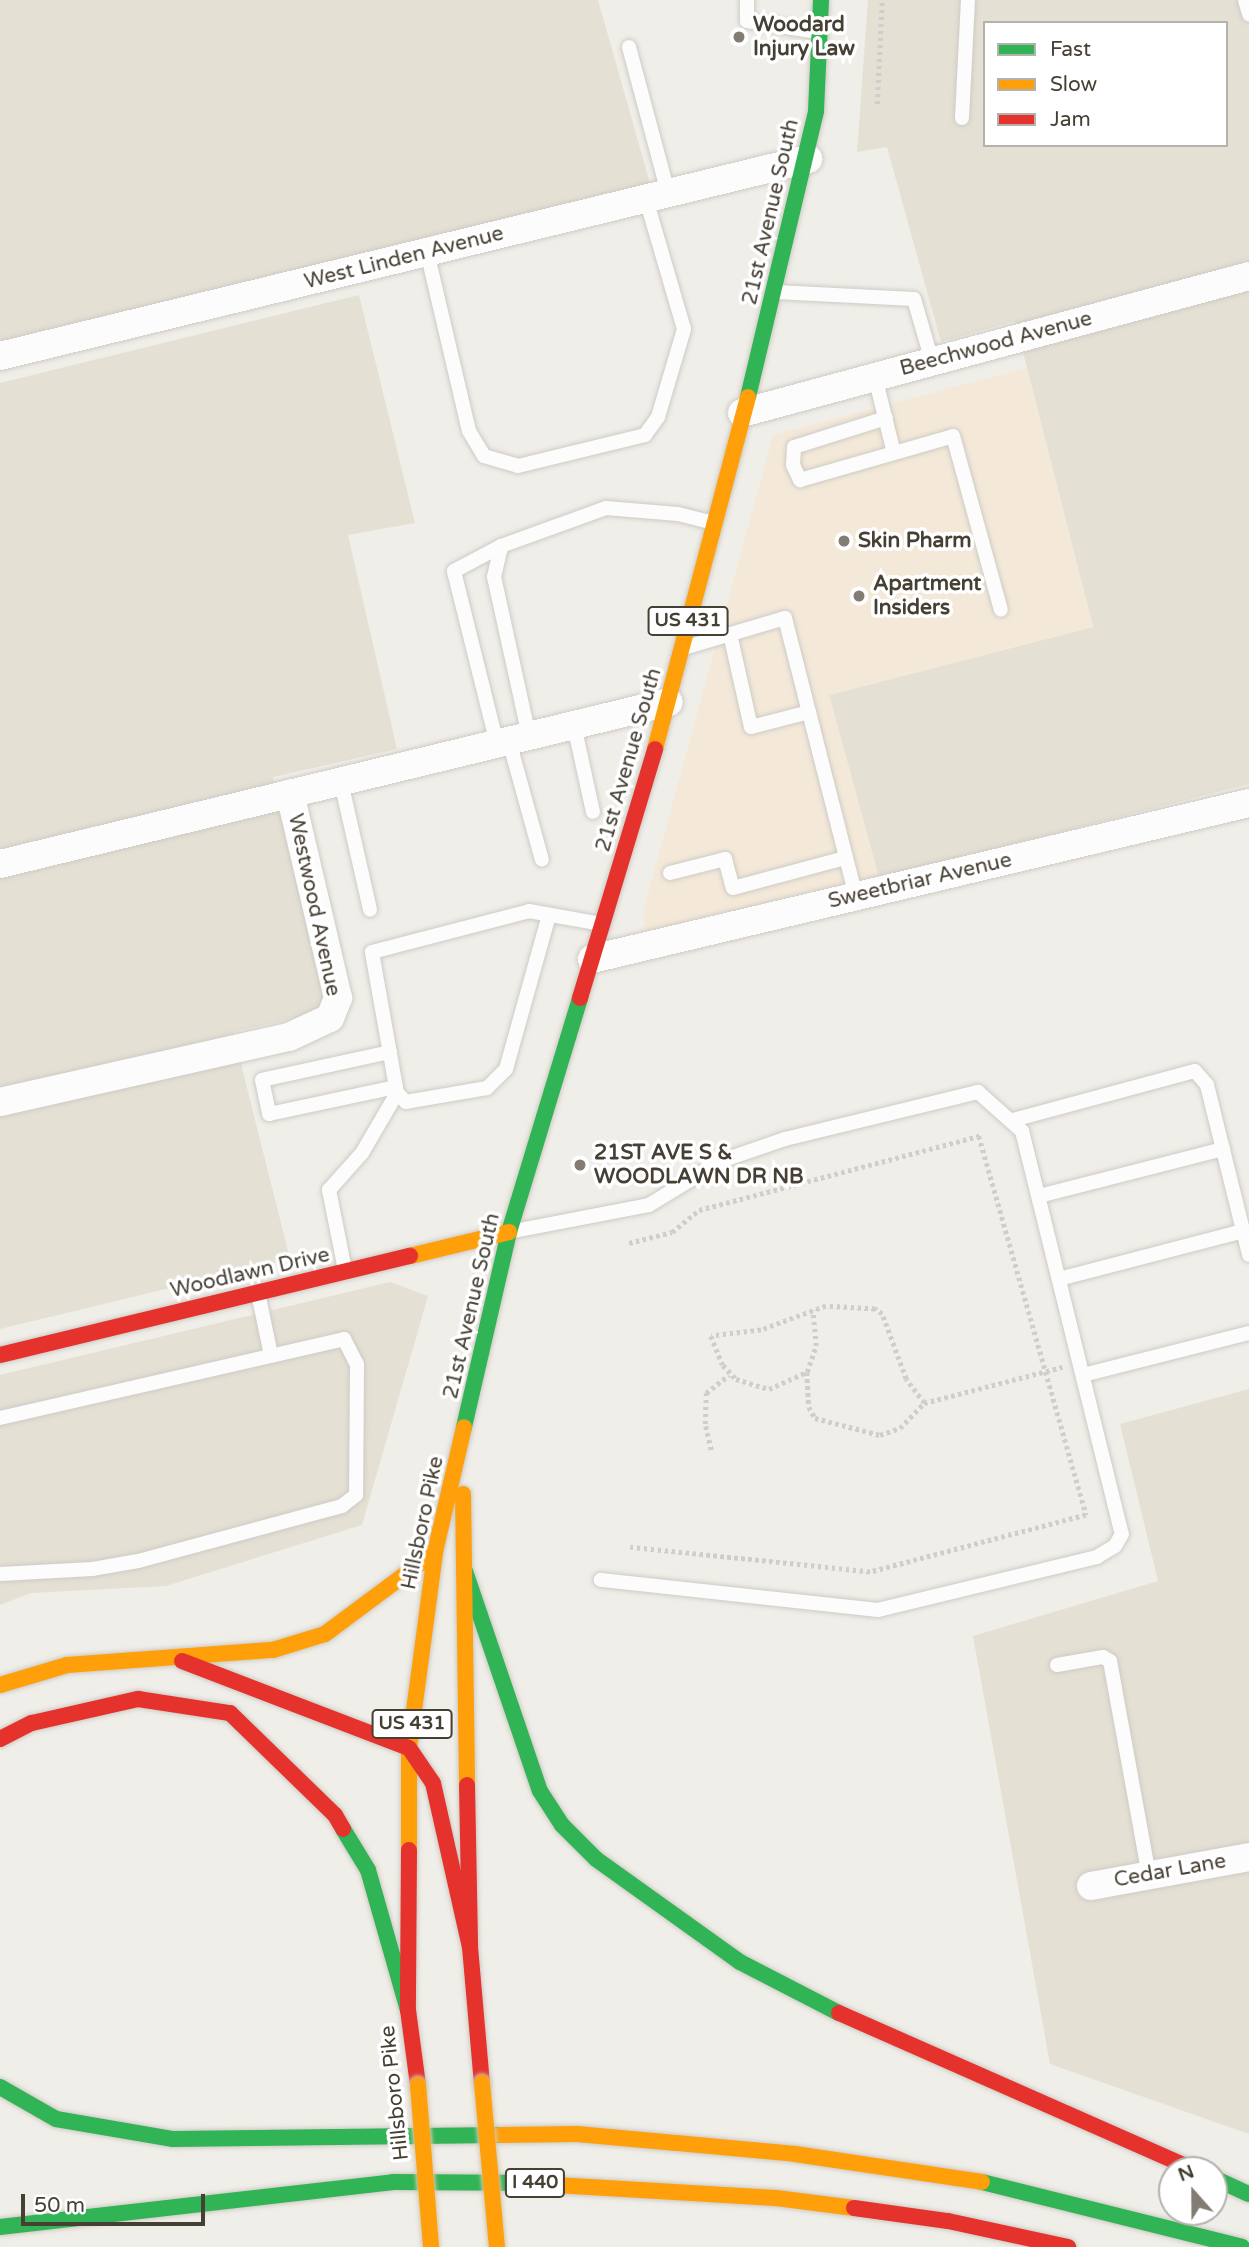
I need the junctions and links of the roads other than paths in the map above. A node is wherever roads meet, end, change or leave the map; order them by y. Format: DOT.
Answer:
graph roads {
  1 [pos="747,0"];
  2 [pos="821,0"];
  3 [pos="968,0"];
  4 [pos="1245,0"];
  5 [pos="1249,14"];
  6 [pos="820,32"];
  7 [pos="629,47"];
  8 [pos="962,118"];
  9 [pos="808,159"];
  10 [pos="657,196"];
  11 [pos="427,252"];
  12 [pos="1249,276"];
  13 [pos="775,292"];
  14 [pos="0,356"];
  15 [pos="932,361"];
  16 [pos="875,377"];
  17 [pos="742,413"];
  18 [pos="886,418"];
  19 [pos="894,453"];
  20 [pos="715,524"];
  21 [pos="500,546"];
  22 [pos="1001,610"];
  23 [pos="730,634"];
  24 [pos="683,648"];
  25 [pos="669,702"];
  26 [pos="809,712"];
  27 [pos="574,725"];
  28 [pos="512,740"];
  29 [pos="341,782"];
  30 [pos="290,794"];
  31 [pos="1249,804"];
  32 [pos="593,812"];
  33 [pos="845,858"];
  34 [pos="542,860"];
  35 [pos="0,864"];
  36 [pos="670,873"];
  37 [pos="856,897"];
  38 [pos="370,910"];
  39 [pos="549,915"];
  40 [pos="602,925"];
  41 [pos="592,959"];
  42 [pos="390,1052"];
  43 [pos="397,1090"];
  44 [pos="0,1102"];
  45 [pos="1013,1120"];
  46 [pos="1223,1149"];
  47 [pos="1039,1196"];
  48 [pos="1243,1231"];
  49 [pos="509,1232"];
  50 [pos="1249,1255"];
  51 [pos="345,1272"];
  52 [pos="1059,1279"];
  53 [pos="258,1292"];
  54 [pos="1249,1333"];
  55 [pos="0,1355"];
  56 [pos="271,1355"];
  57 [pos="1081,1369"];
  58 [pos="0,1418"];
  59 [pos="461,1443"];
  60 [pos="435,1552"];
  61 [pos="465,1571"];
  62 [pos="0,1574"];
  63 [pos="601,1580"];
  64 [pos="179,1660"];
  65 [pos="1058,1665"];
  66 [pos="0,1685"];
  67 [pos="0,1740"];
  68 [pos="409,1748"];
  69 [pos="1249,1857"];
  70 [pos="1149,1875"];
  71 [pos="1091,1886"];
  72 [pos="470,1947"];
  73 [pos="408,2010"];
  74 [pos="0,2087"];
  75 [pos="1163,2156"];
  76 [pos="1228,2184"];
  77 [pos="1249,2194"];
  78 [pos="0,2227"];
  79 [pos="431,2247"];
  80 [pos="497,2247"];
  81 [pos="1068,2247"];
  82 [pos="1242,2247"];
  1 -- 6 [label="lane"];
  2 -- 6 [label="main road, 21st Avenue South / US 431"];
  3 -- 8 [label="lane"];
  4 -- 5 [label="lane"];
  6 -- 9 [label="main road, 21st Avenue South / US 431"];
  7 -- 10 [label="lane"];
  9 -- 10 [label="street, West Linden Avenue"];
  9 -- 13 [label="main road, 21st Avenue South / US 431"];
  10 -- 11 [label="street, West Linden Avenue"];
  10 -- 11 [label="lane"];
  11 -- 14 [label="street, West Linden Avenue"];
  12 -- 15 [label="street, Beechwood Avenue"];
  13 -- 15 [label="lane"];
  13 -- 17 [label="main road, 21st Avenue South / US 431"];
  15 -- 16 [label="street, Beechwood Avenue"];
  16 -- 17 [label="street, Beechwood Avenue"];
  16 -- 18 [label="lane"];
  17 -- 20 [label="main road, 21st Avenue South / US 431"];
  18 -- 19 [label="lane"];
  18 -- 19 [label="lane"];
  19 -- 22 [label="lane"];
  20 -- 21 [label="lane"];
  20 -- 24 [label="main road, 21st Avenue South / US 431"];
  21 -- 28 [label="lane"];
  21 -- 28 [label="lane"];
  23 -- 24 [label="lane"];
  23 -- 26 [label="lane"];
  23 -- 26 [label="lane"];
  24 -- 25 [label="main road, 21st Avenue South / US 431"];
  25 -- 27 [label="street, Westwood Avenue"];
  25 -- 40 [label="main road, 21st Avenue South / US 431"];
  26 -- 33 [label="lane"];
  27 -- 28 [label="street, Westwood Avenue"];
  27 -- 32 [label="lane"];
  28 -- 29 [label="street, Westwood Avenue"];
  28 -- 34 [label="lane"];
  29 -- 30 [label="street, Westwood Avenue"];
  29 -- 38 [label="lane"];
  30 -- 35 [label="street, Westwood Avenue"];
  30 -- 44 [label="street, Westwood Avenue"];
  31 -- 37 [label="street, Sweetbriar Avenue"];
  33 -- 36 [label="lane"];
  33 -- 37 [label="lane"];
  37 -- 41 [label="street, Sweetbriar Avenue"];
  39 -- 40 [label="lane"];
  39 -- 42 [label="lane"];
  39 -- 43 [label="lane"];
  40 -- 41 [label="main road, 21st Avenue South / US 431"];
  41 -- 49 [label="main road, 21st Avenue South / US 431"];
  42 -- 43 [label="lane"];
  42 -- 43 [label="lane"];
  43 -- 51 [label="lane"];
  45 -- 46 [label="lane"];
  45 -- 47 [label="lane"];
  45 -- 49 [label="lane"];
  46 -- 47 [label="lane"];
  46 -- 48 [label="lane"];
  47 -- 52 [label="lane"];
  48 -- 50 [label="lane"];
  48 -- 52 [label="lane"];
  49 -- 51 [label="main road, Woodlawn Drive"];
  49 -- 59 [label="main road, 21st Avenue South / US 431"];
  51 -- 53 [label="main road, Woodlawn Drive"];
  52 -- 57 [label="lane"];
  53 -- 55 [label="main road, Woodlawn Drive"];
  53 -- 56 [label="lane"];
  54 -- 57 [label="lane"];
  56 -- 58 [label="lane"];
  56 -- 62 [label="lane"];
  57 -- 63 [label="lane"];
  59 -- 60 [label="main road, Hillsboro Pike / US 431"];
  59 -- 61 [label="main road, Hillsboro Pike / US 431"];
  60 -- 64 [label="main road"];
  60 -- 68 [label="main road, Hillsboro Pike / US 431"];
  61 -- 72 [label="main road, Hillsboro Pike / US 431"];
  61 -- 75 [label="main road"];
  64 -- 66 [label="main road"];
  64 -- 68 [label="main road"];
  65 -- 70 [label="lane"];
  67 -- 73 [label="main road"];
  68 -- 72 [label="main road"];
  68 -- 73 [label="main road, Hillsboro Pike / US 431"];
  69 -- 70 [label="street, Cedar Lane"];
  70 -- 71 [label="street, Cedar Lane"];
  72 -- 80 [label="main road, Hillsboro Pike / US 431, bridge"];
  73 -- 79 [label="main road, Hillsboro Pike / US 431, bridge"];
  74 -- 82 [label="main road"];
  76 -- 77 [label="main road"];
  78 -- 81 [label="main road, I 440"];
}
